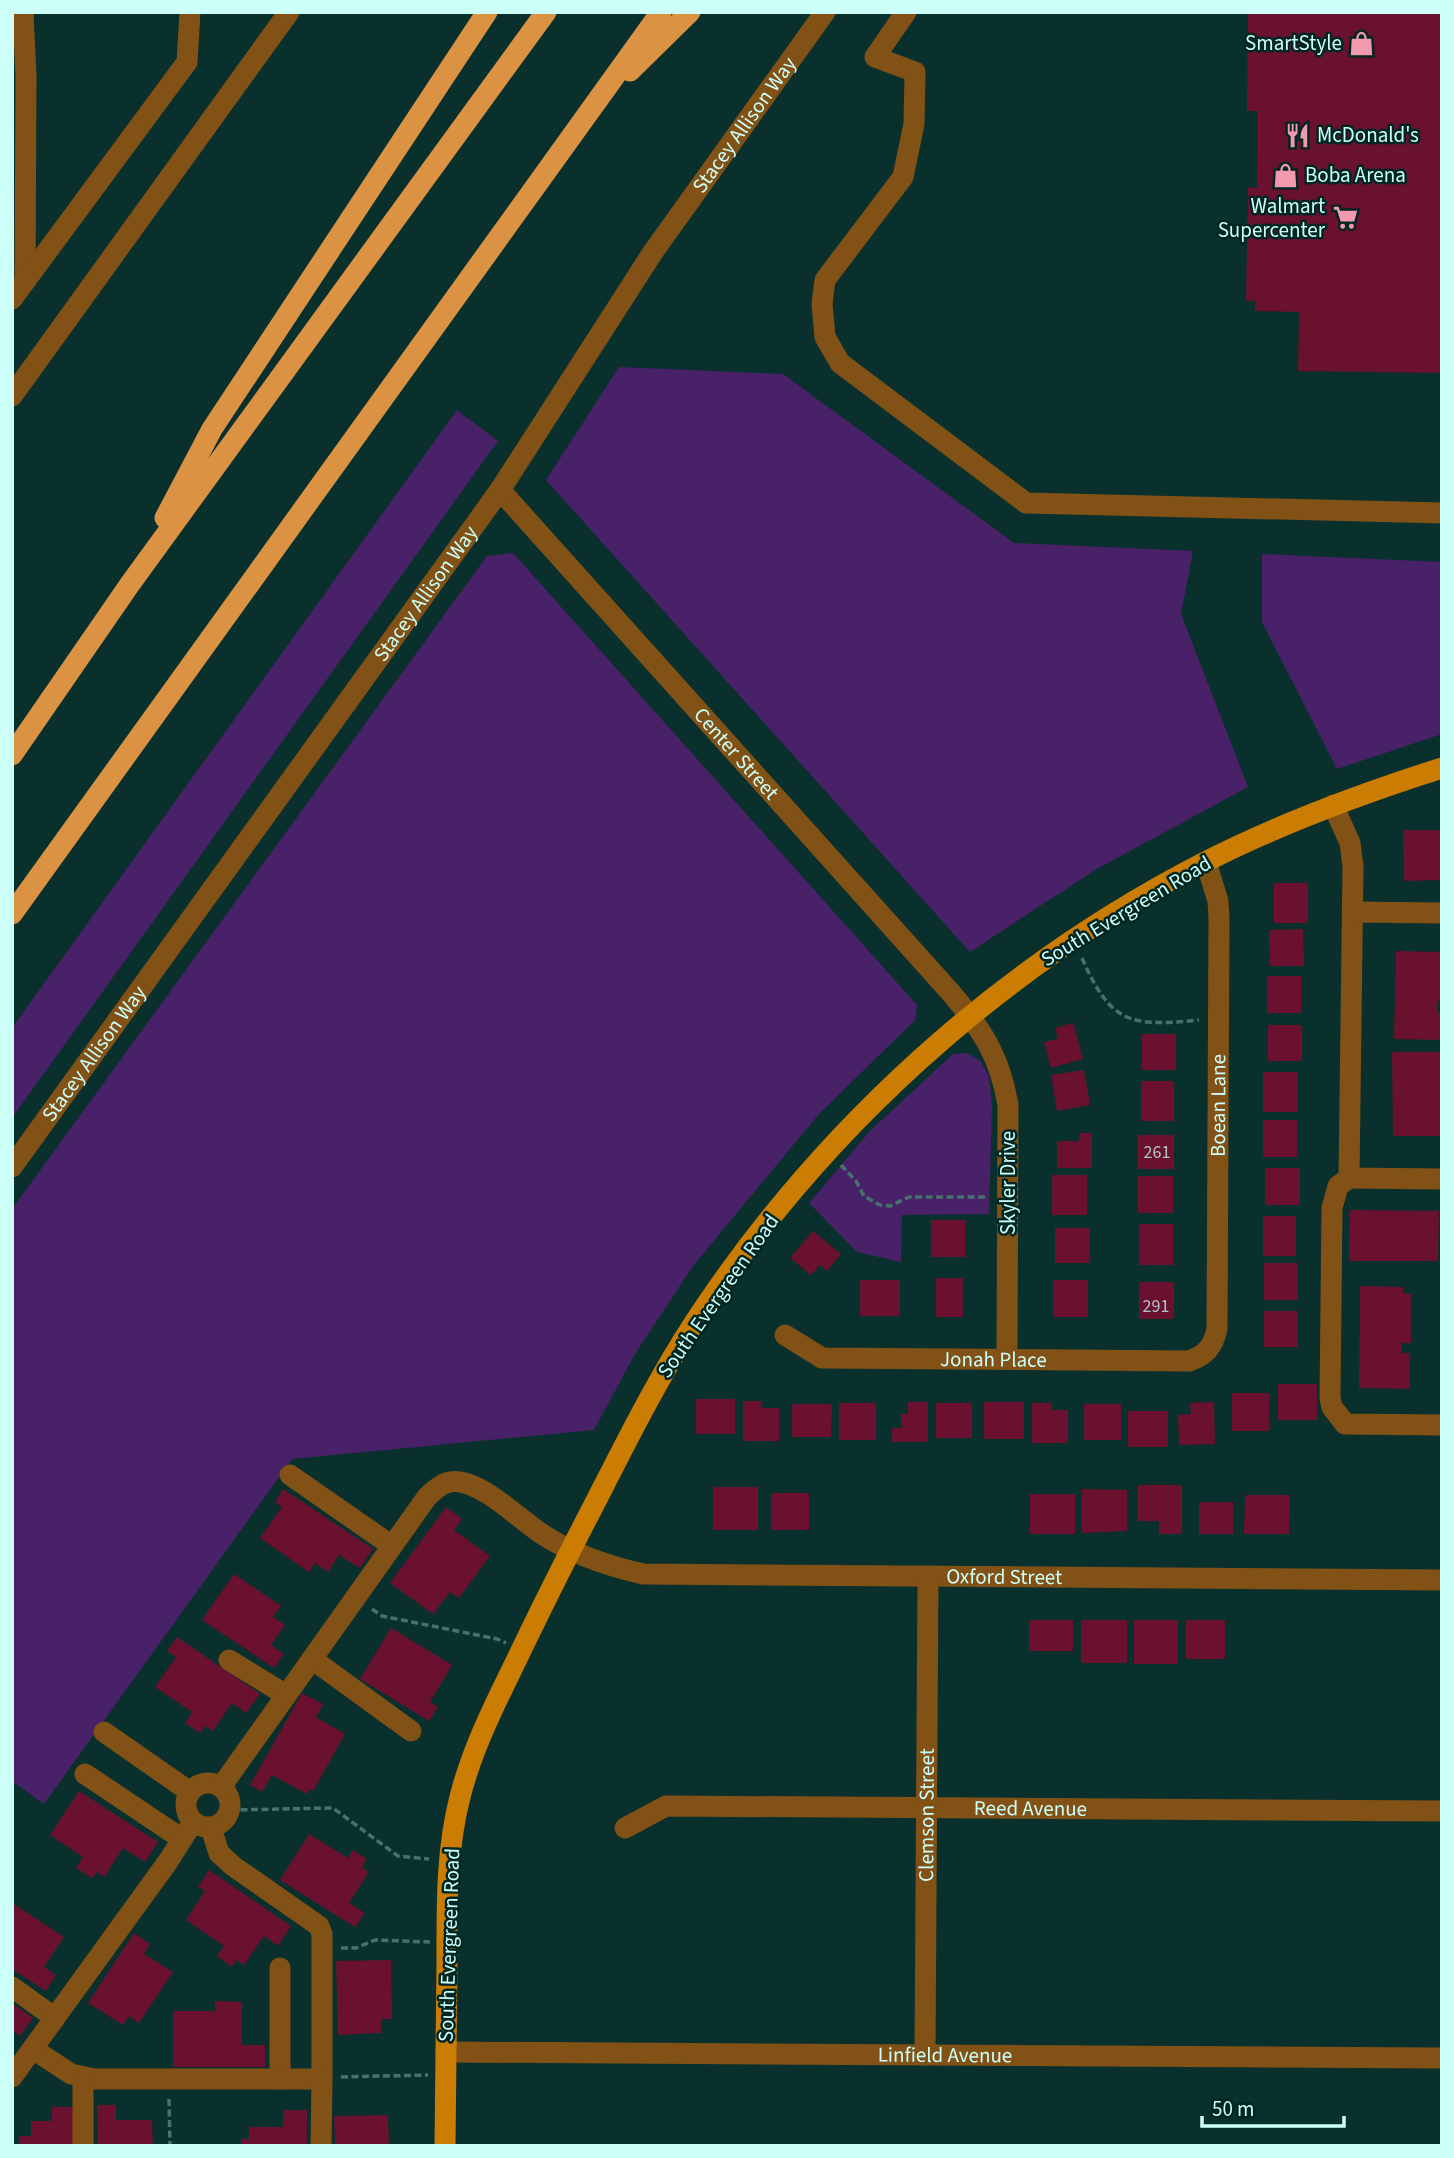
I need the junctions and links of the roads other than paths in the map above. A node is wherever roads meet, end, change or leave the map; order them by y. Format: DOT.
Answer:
graph roads {
  1 [pos="23,12"];
  2 [pos="190,12"];
  3 [pos="289,12"];
  4 [pos="487,12"];
  5 [pos="546,12"];
  6 [pos="661,12"];
  7 [pos="690,12"];
  8 [pos="825,12"];
  9 [pos="906,12"];
  10 [pos="589,112"];
  11 [pos="25,281"];
  12 [pos="12,299"];
  13 [pos="12,396"];
  14 [pos="500,490"];
  15 [pos="1442,513"];
  16 [pos="130,584"];
  17 [pos="12,754"];
  18 [pos="1442,768"];
  19 [pos="1334,805"];
  20 [pos="1206,862"];
  21 [pos="1352,912"];
  22 [pos="1442,913"];
  23 [pos="12,914"];
  24 [pos="971,1016"];
  25 [pos="12,1167"];
  26 [pos="1349,1178"];
  27 [pos="1442,1178"];
  28 [pos="785,1335"];
  29 [pos="1208,1351"];
  30 [pos="1007,1359"];
  31 [pos="1442,1426"];
  32 [pos="290,1475"];
  33 [pos="392,1546"];
  34 [pos="571,1549"];
  35 [pos="928,1576"];
  36 [pos="1442,1580"];
  37 [pos="312,1658"];
  38 [pos="229,1660"];
  39 [pos="286,1695"];
  40 [pos="411,1731"];
  41 [pos="104,1732"];
  42 [pos="85,1774"];
  43 [pos="221,1787"];
  44 [pos="190,1793"];
  45 [pos="927,1808"];
  46 [pos="1442,1811"];
  47 [pos="625,1828"];
  48 [pos="195,1830"];
  49 [pos="280,1968"];
  50 [pos="12,1987"];
  51 [pos="55,2018"];
  52 [pos="33,2049"];
  53 [pos="446,2052"];
  54 [pos="925,2055"];
  55 [pos="1442,2058"];
  56 [pos="12,2077"];
  57 [pos="83,2078"];
  58 [pos="280,2079"];
  59 [pos="322,2079"];
  60 [pos="83,2146"];
  61 [pos="321,2146"];
  62 [pos="445,2146"];
  1 -- 11 [label="street"];
  2 -- 11 [label="street"];
  3 -- 13 [label="street"];
  4 -- 16 [label="highway"];
  5 -- 16 [label="highway"];
  6 -- 10 [label="highway"];
  7 -- 10 [label="highway"];
  8 -- 14 [label="street, Stacey Allison Way"];
  9 -- 15 [label="street"];
  10 -- 23 [label="highway"];
  11 -- 12 [label="street"];
  14 -- 24 [label="street, Center Street"];
  14 -- 25 [label="street, Stacey Allison Way"];
  16 -- 17 [label="highway"];
  18 -- 19 [label="main road, South Evergreen Road"];
  19 -- 20 [label="main road, South Evergreen Road"];
  19 -- 21 [label="street"];
  20 -- 24 [label="main road, South Evergreen Road"];
  20 -- 29 [label="street, Boean Lane"];
  21 -- 22 [label="street"];
  21 -- 26 [label="street"];
  24 -- 30 [label="street, Skyler Drive"];
  24 -- 34 [label="main road, South Evergreen Road"];
  26 -- 27 [label="street"];
  26 -- 31 [label="street"];
  28 -- 30 [label="street, Jonah Place"];
  29 -- 30 [label="street, Jonah Place"];
  32 -- 33 [label="street"];
  33 -- 34 [label="street, Oxford Street"];
  33 -- 37 [label="street, Oxford Street"];
  34 -- 35 [label="street, Oxford Street"];
  34 -- 53 [label="main road, South Evergreen Road"];
  35 -- 36 [label="street, Oxford Street"];
  35 -- 45 [label="street, Clemson Street"];
  37 -- 39 [label="street, Oxford Street"];
  37 -- 40 [label="street"];
  38 -- 39 [label="street"];
  39 -- 43 [label="street, Oxford Street"];
  41 -- 44 [label="street"];
  42 -- 48 [label="street"];
  43 -- 44 [label="street"];
  43 -- 48 [label="street"];
  44 -- 48 [label="street"];
  45 -- 46 [label="street, Reed Avenue"];
  45 -- 47 [label="street, Reed Avenue"];
  45 -- 54 [label="street, Clemson Street"];
  48 -- 51 [label="street"];
  48 -- 59 [label="street"];
  49 -- 58 [label="street"];
  50 -- 51 [label="street"];
  51 -- 52 [label="street"];
  52 -- 56 [label="street"];
  52 -- 57 [label="street"];
  53 -- 54 [label="street, Linfield Avenue"];
  53 -- 62 [label="main road, South Evergreen Road"];
  54 -- 55 [label="street, Linfield Avenue"];
  57 -- 58 [label="street"];
  57 -- 60 [label="street"];
  58 -- 59 [label="street"];
  59 -- 61 [label="street"];
}
